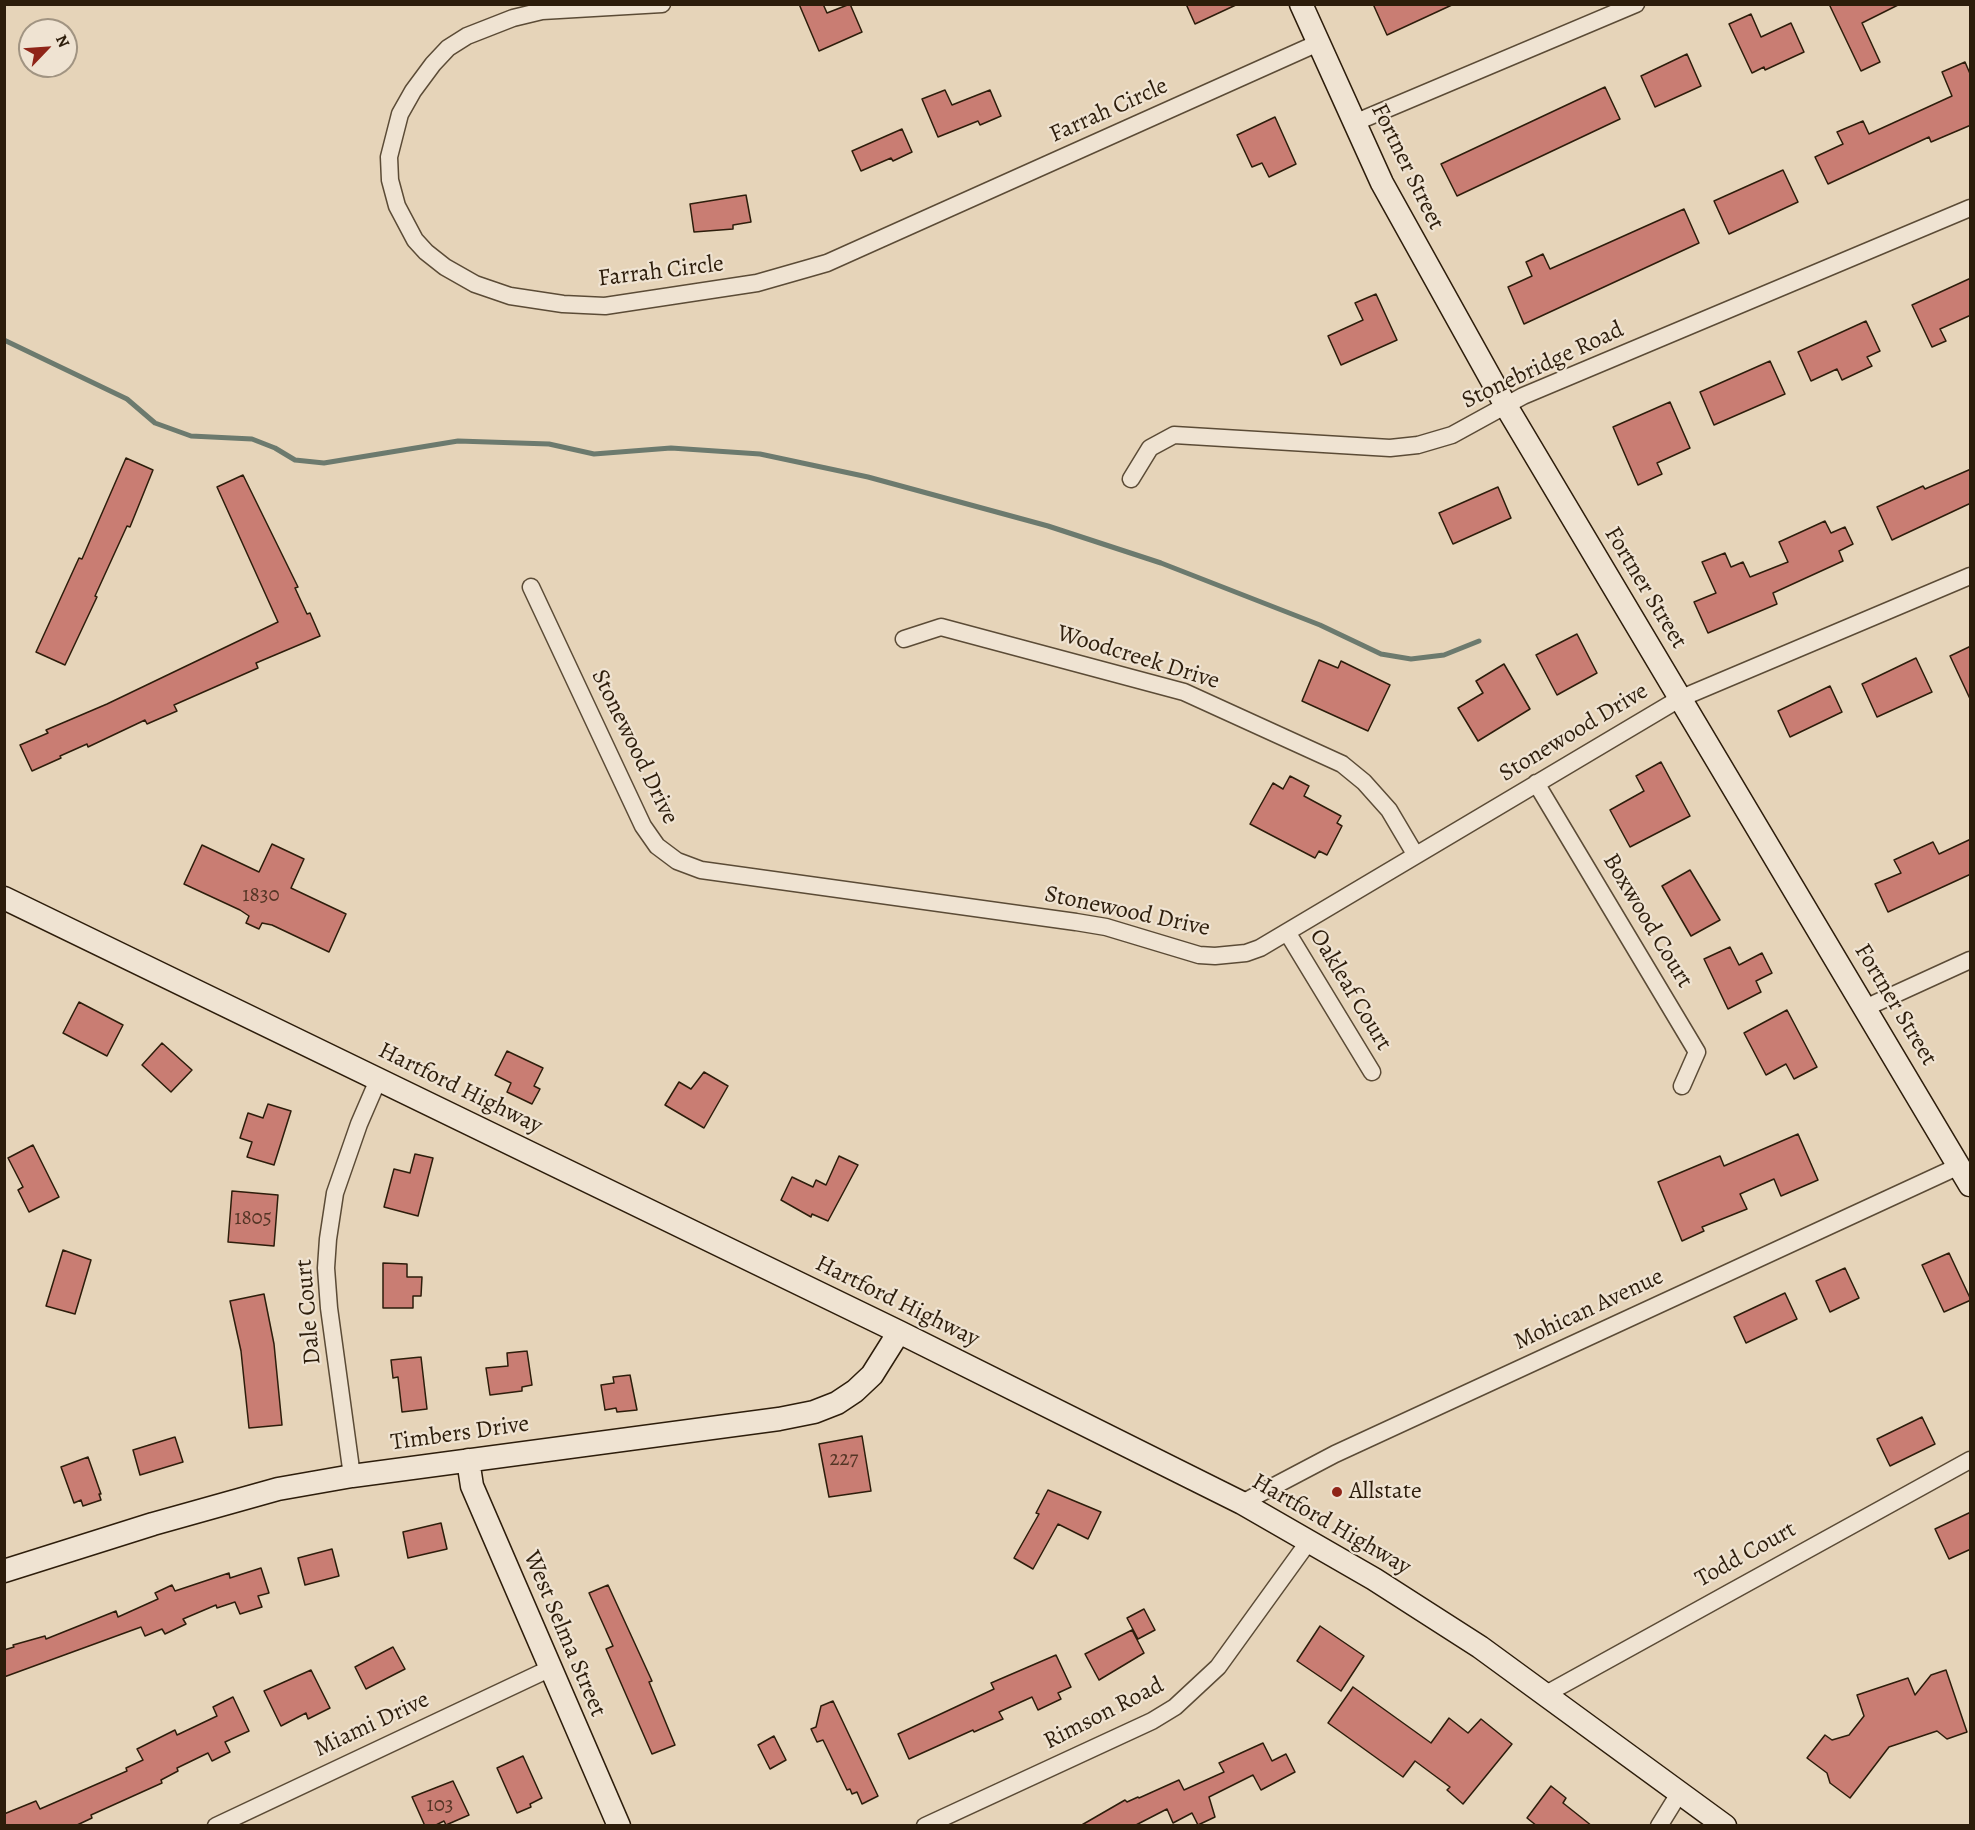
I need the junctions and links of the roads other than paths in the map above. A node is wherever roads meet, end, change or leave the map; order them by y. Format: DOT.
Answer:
graph roads {
  1 [pos="662,4"];
  2 [pos="1301,4"];
  3 [pos="1636,4"];
  4 [pos="1318,43"];
  5 [pos="1354,123"];
  6 [pos="1971,207"];
  7 [pos="1506,406"];
  8 [pos="1131,479"];
  9 [pos="1971,576"];
  10 [pos="531,586"];
  11 [pos="904,639"];
  12 [pos="1679,699"];
  13 [pos="1536,783"];
  14 [pos="1415,854"];
  15 [pos="4,898"];
  16 [pos="1287,932"];
  17 [pos="1971,960"];
  18 [pos="1865,1008"];
  19 [pos="1372,1072"];
  20 [pos="378,1080"];
  21 [pos="1682,1086"];
  22 [pos="1965,1175"];
  23 [pos="899,1332"];
  24 [pos="468,1460"];
  25 [pos="1971,1460"];
  26 [pos="352,1476"];
  27 [pos="1242,1503"];
  28 [pos="1309,1541"];
  29 [pos="4,1571"];
  30 [pos="549,1669"];
  31 [pos="1546,1694"];
  32 [pos="1680,1792"];
  33 [pos="216,1826"];
  34 [pos="619,1826"];
  35 [pos="926,1826"];
  36 [pos="1659,1826"];
  37 [pos="1725,1826"];
  1 -- 4 [label="street, Farrah Circle"];
  2 -- 4 [label="street, Fortner Street"];
  3 -- 5 [label="street"];
  4 -- 5 [label="street, Fortner Street"];
  5 -- 7 [label="street, Fortner Street"];
  6 -- 7 [label="street, Stonebridge Road"];
  7 -- 8 [label="street, Stonebridge Road"];
  7 -- 12 [label="street, Fortner Street"];
  9 -- 12 [label="street, Stonewood Drive"];
  10 -- 16 [label="street, Stonewood Drive"];
  11 -- 14 [label="street, Woodcreek Drive"];
  12 -- 13 [label="street, Stonewood Drive"];
  12 -- 18 [label="street, Fortner Street"];
  13 -- 14 [label="street, Stonewood Drive"];
  13 -- 21 [label="street, Boxwood Court"];
  14 -- 16 [label="street, Stonewood Drive"];
  15 -- 20 [label="street, Hartford Highway"];
  16 -- 19 [label="street, Oakleaf Court"];
  17 -- 18 [label="street"];
  18 -- 22 [label="street, Fortner Street"];
  20 -- 23 [label="street, Hartford Highway"];
  20 -- 26 [label="street, Dale Court"];
  22 -- 27 [label="street, Mohican Avenue"];
  23 -- 24 [label="street, Timbers Drive"];
  23 -- 27 [label="street, Hartford Highway"];
  24 -- 26 [label="street, Timbers Drive"];
  24 -- 30 [label="street, West Selma Street"];
  25 -- 31 [label="street, Todd Court"];
  26 -- 29 [label="street, Timbers Drive"];
  27 -- 28 [label="street, Hartford Highway"];
  28 -- 31 [label="street, Hartford Highway"];
  28 -- 35 [label="street, Rimson Road"];
  30 -- 33 [label="street, Miami Drive"];
  30 -- 34 [label="street, West Selma Street"];
  31 -- 32 [label="street, Hartford Highway"];
  32 -- 36 [label="street"];
  32 -- 37 [label="street, Hartford Highway"];
}
